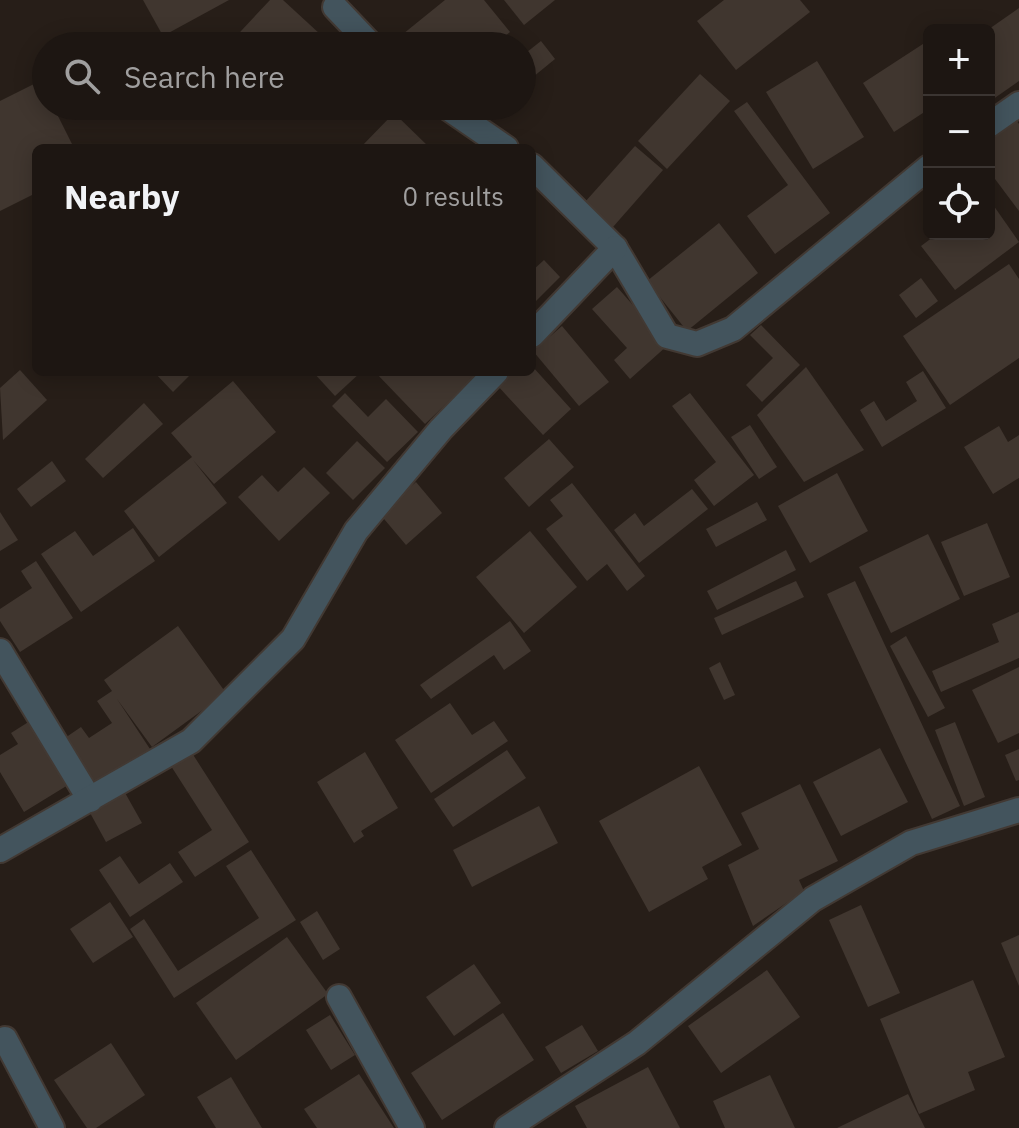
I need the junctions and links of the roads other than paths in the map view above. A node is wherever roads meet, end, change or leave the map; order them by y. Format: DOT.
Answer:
graph roads {
  1 [pos="335,7"];
  2 [pos="359,32"];
  3 [pos="1019,104"];
  4 [pos="465,120"];
  5 [pos="995,121"];
  6 [pos="500,144"];
  7 [pos="928,168"];
  8 [pos="536,170"];
  9 [pos="615,248"];
  10 [pos="536,331"];
  11 [pos="492,376"];
  12 [pos="0,651"];
  13 [pos="90,800"];
  14 [pos="1019,810"];
  15 [pos="0,850"];
  16 [pos="339,997"];
  17 [pos="5,1039"];
  18 [pos="52,1128"];
  19 [pos="412,1128"];
  20 [pos="507,1128"];
  1 -- 2 [label="street"];
  3 -- 5 [label="street"];
  4 -- 6 [label="street"];
  7 -- 9 [label="street"];
  8 -- 9 [label="street"];
  9 -- 10 [label="street"];
  11 -- 13 [label="street"];
  12 -- 13 [label="street"];
  13 -- 15 [label="street"];
  14 -- 20 [label="street"];
  16 -- 19 [label="street"];
  17 -- 18 [label="street"];
}
